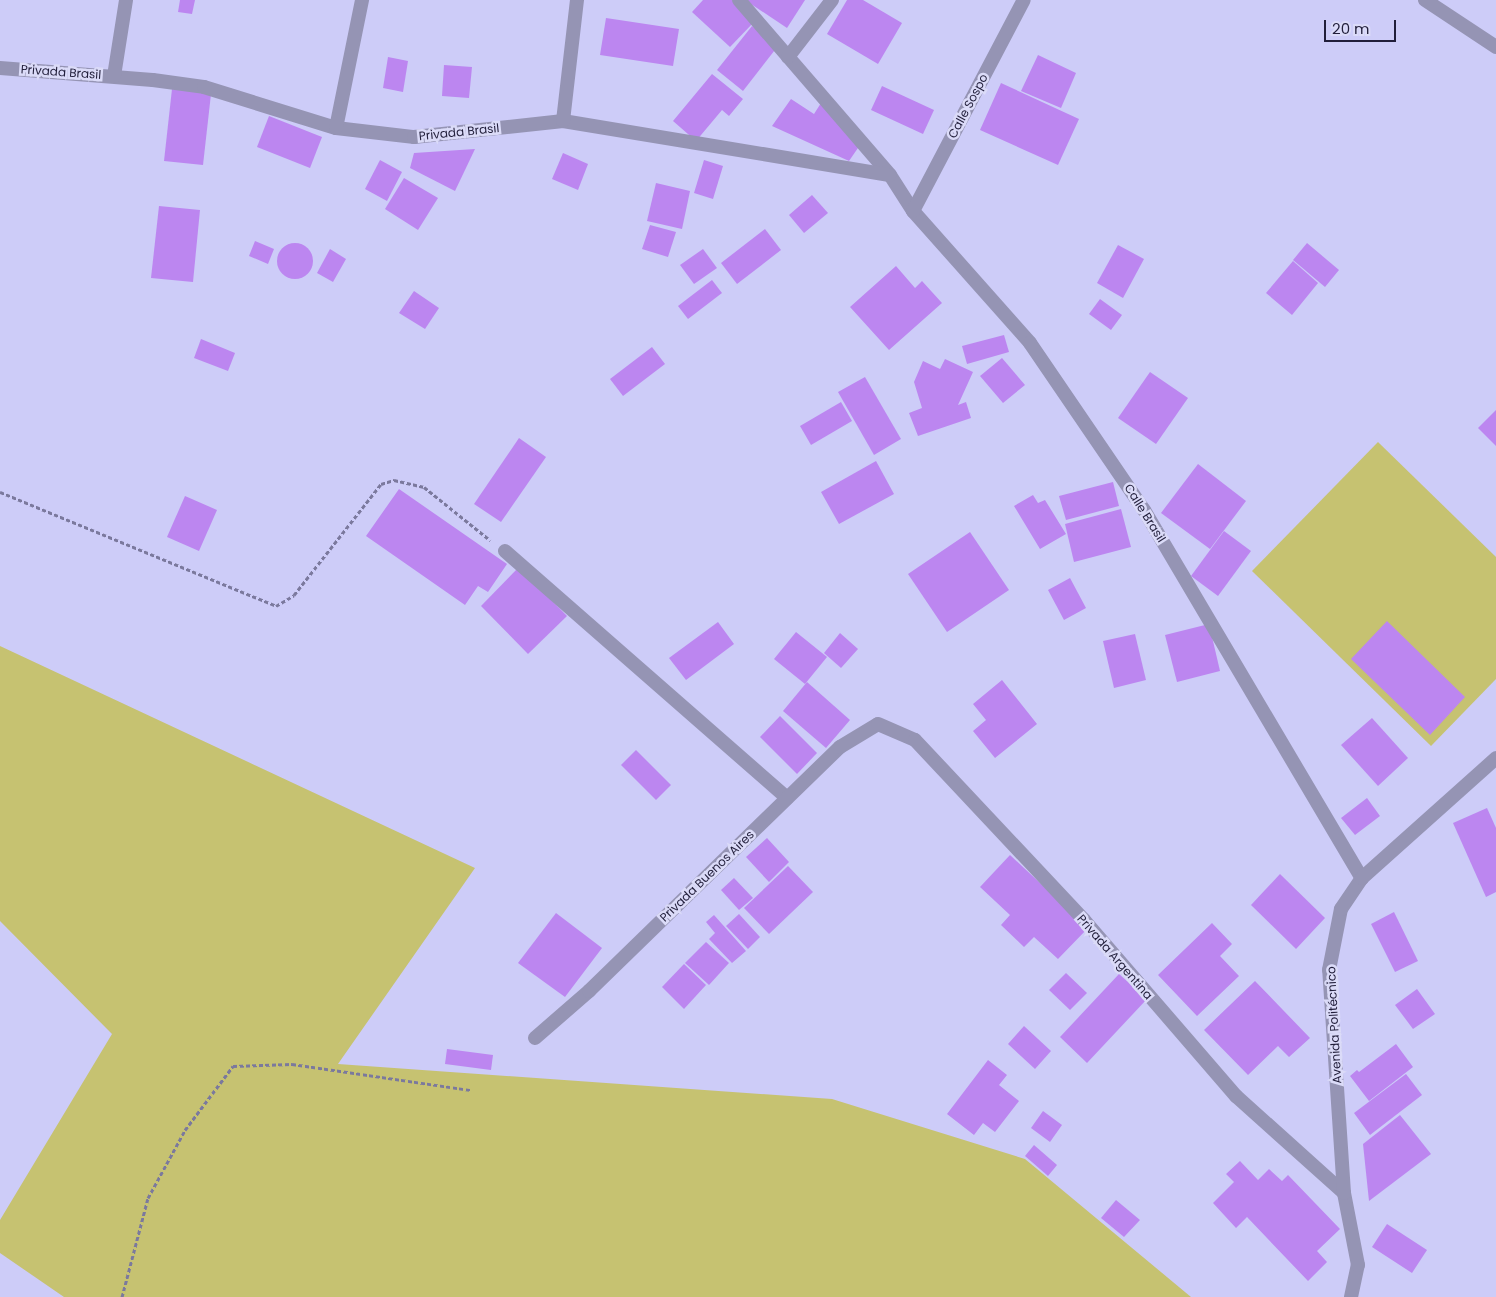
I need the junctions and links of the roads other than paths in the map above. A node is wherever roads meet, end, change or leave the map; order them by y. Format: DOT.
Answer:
graph roads {
  1 [pos="126,0"];
  2 [pos="362,0"];
  3 [pos="577,0"];
  4 [pos="739,0"];
  5 [pos="832,0"];
  6 [pos="1024,0"];
  7 [pos="1425,0"];
  8 [pos="1496,47"];
  9 [pos="788,57"];
  10 [pos="0,68"];
  11 [pos="114,76"];
  12 [pos="563,121"];
  13 [pos="336,128"];
  14 [pos="890,175"];
  15 [pos="913,211"];
  16 [pos="505,551"];
  17 [pos="884,726"];
  18 [pos="1496,758"];
  19 [pos="787,798"];
  20 [pos="1362,878"];
  21 [pos="535,1038"];
  22 [pos="1344,1193"];
  23 [pos="1351,1297"];
  1 -- 11 [label="street"];
  2 -- 13 [label="street"];
  3 -- 12 [label="street"];
  4 -- 9 [label="street, Calle Brasil"];
  5 -- 9 [label="street"];
  6 -- 15 [label="street, Calle Sospo"];
  7 -- 8 [label="street"];
  9 -- 14 [label="street, Calle Brasil"];
  10 -- 11 [label="street, Privada Brasil"];
  11 -- 13 [label="street, Privada Brasil"];
  12 -- 13 [label="street, Privada Brasil"];
  12 -- 14 [label="street, Privada Brasil"];
  14 -- 15 [label="street, Calle Brasil"];
  15 -- 20 [label="street, Calle Brasil"];
  16 -- 19 [label="street"];
  17 -- 19 [label="street, Privada Buenos Aires"];
  17 -- 22 [label="street, Privada Argentina"];
  18 -- 20 [label="street, Avenida Politécnico"];
  19 -- 21 [label="street, Privada Buenos Aires"];
  20 -- 22 [label="street, Avenida Politécnico"];
  22 -- 23 [label="street, Avenida Politécnico"];
}
